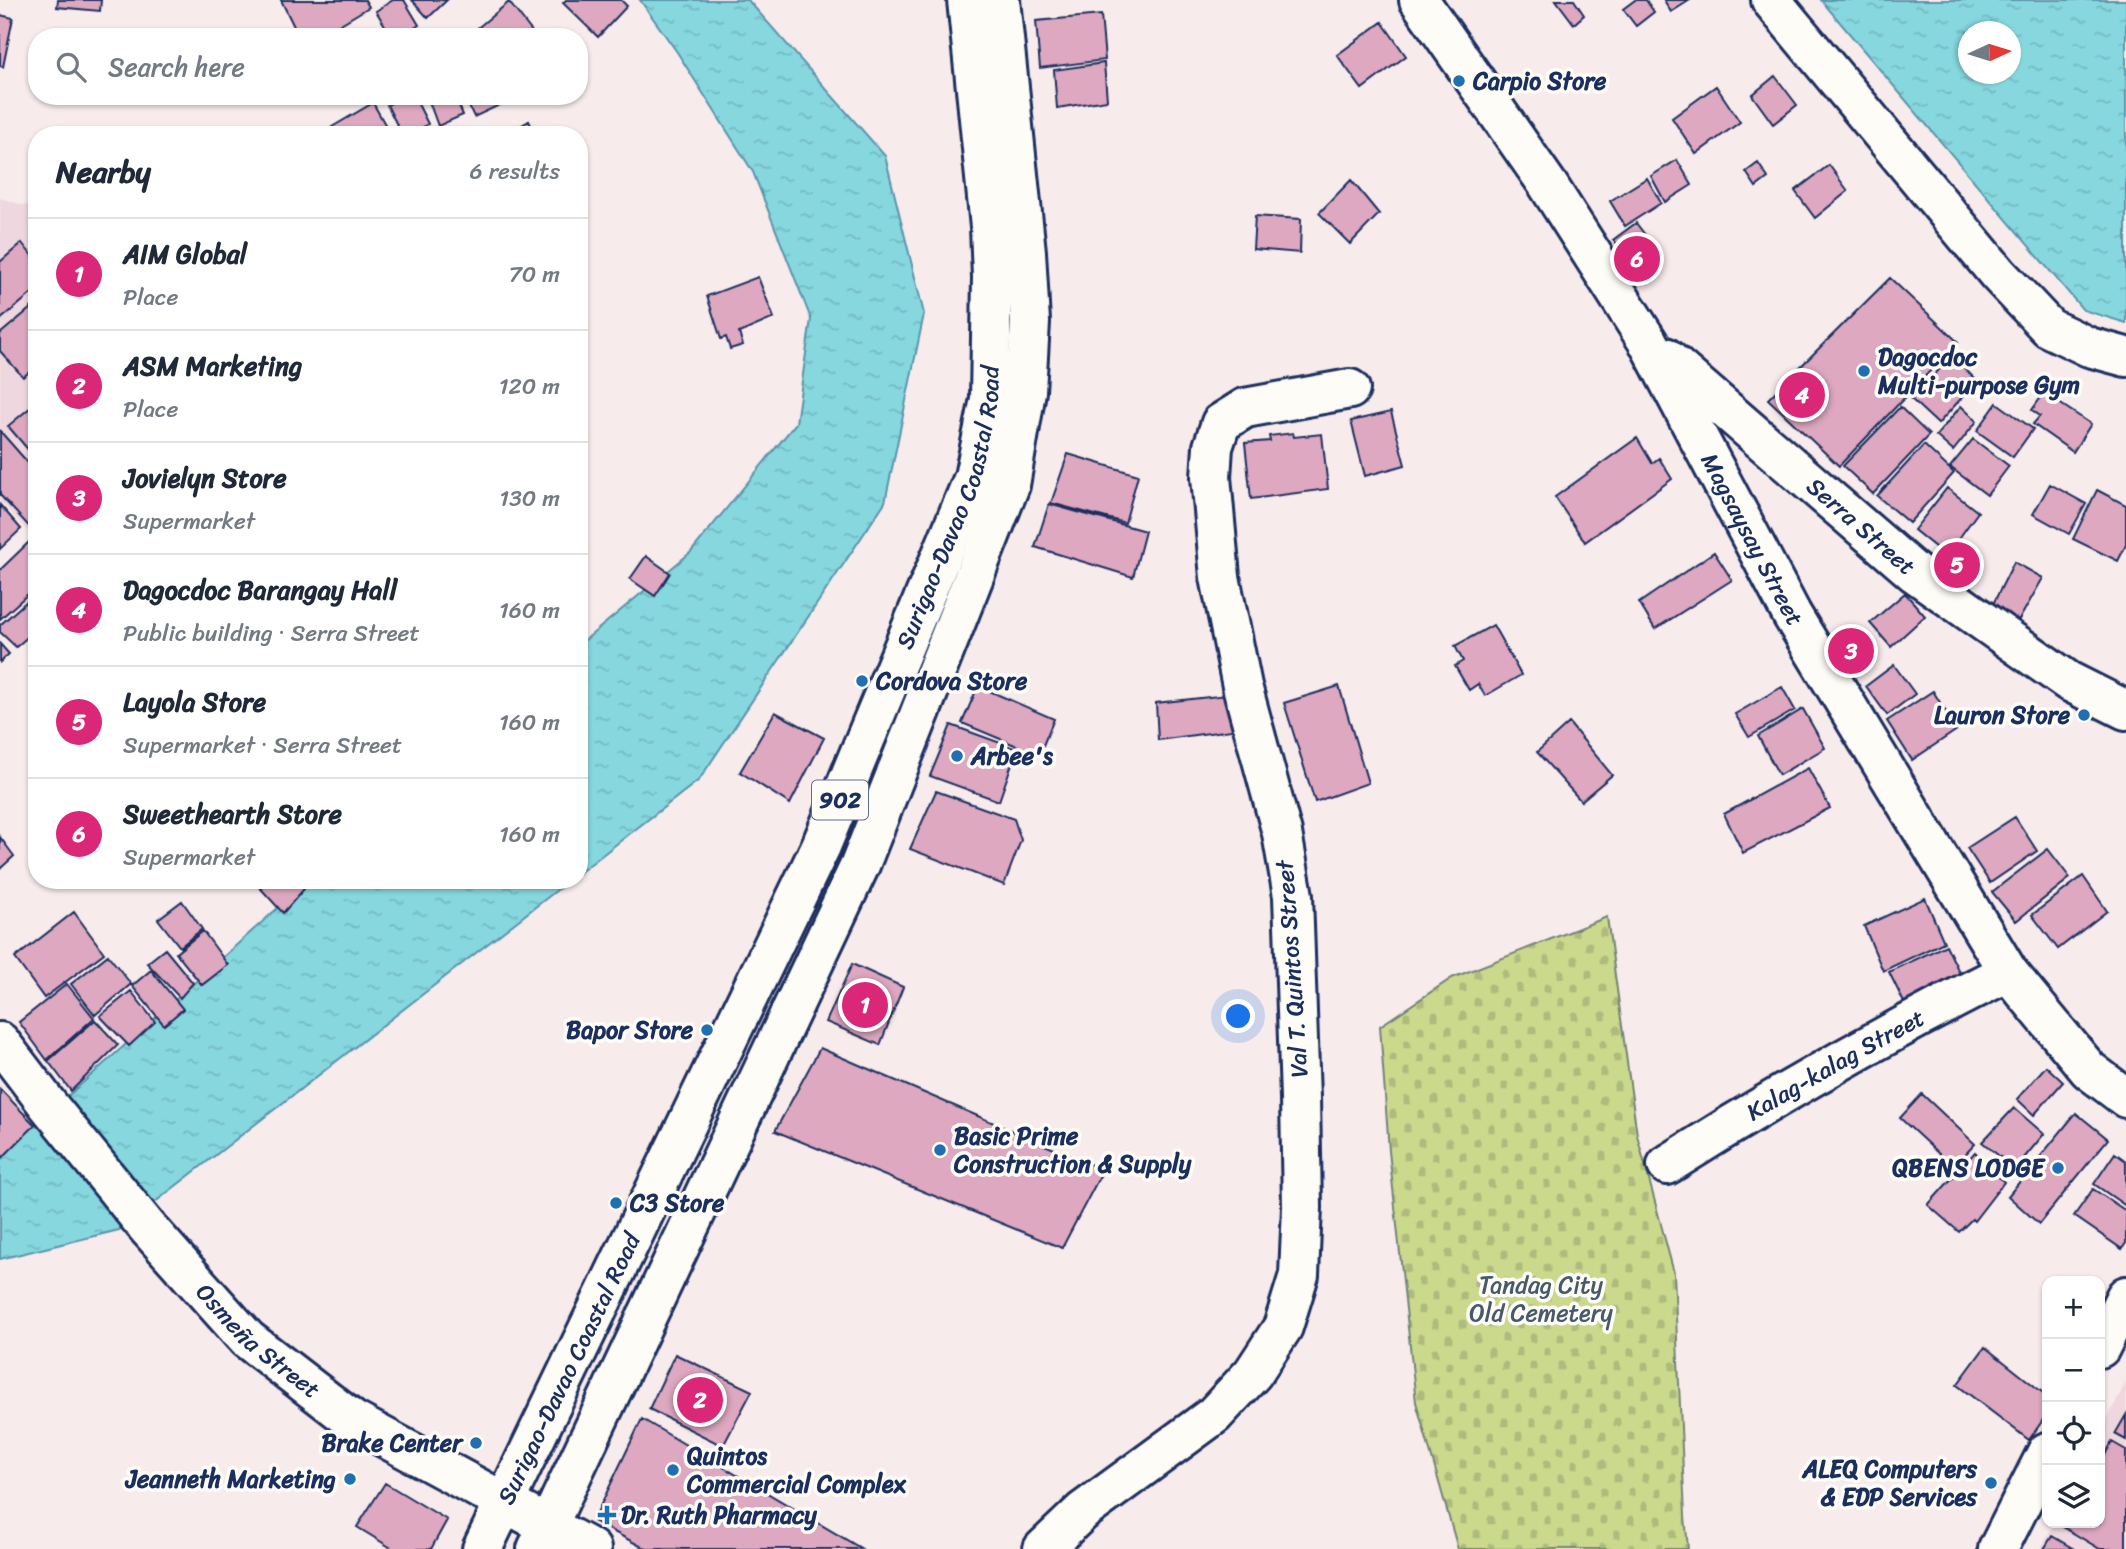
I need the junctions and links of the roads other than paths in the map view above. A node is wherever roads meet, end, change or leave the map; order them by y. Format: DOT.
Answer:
graph roads {
  1 [pos="967,0"];
  2 [pos="1000,0"];
  3 [pos="1419,0"];
  4 [pos="1771,0"];
  5 [pos="1009,277"];
  6 [pos="1648,342"];
  7 [pos="2126,357"];
  8 [pos="1350,389"];
  9 [pos="2126,710"];
  10 [pos="821,846"];
  11 [pos="860,865"];
  12 [pos="2008,972"];
  13 [pos="0,1042"];
  14 [pos="2126,1098"];
  15 [pos="1667,1165"];
  16 [pos="2126,1296"];
  17 [pos="2104,1339"];
  18 [pos="2042,1462"];
  19 [pos="504,1502"];
  20 [pos="543,1538"];
  21 [pos="482,1549"];
  22 [pos="591,1549"];
  23 [pos="1043,1549"];
  24 [pos="1998,1549"];
  1 -- 5 [label="main road, Surigao-Davao Coastal Road / 902"];
  2 -- 5 [label="main road, Surigao-Davao Coastal Road / 902"];
  3 -- 6 [label="main road, Magsaysay Street"];
  4 -- 7 [label="main road"];
  5 -- 10 [label="main road, Surigao-Davao Coastal Road / 902"];
  5 -- 11 [label="main road, Surigao-Davao Coastal Road / 902"];
  6 -- 9 [label="main road, Serra Street"];
  6 -- 12 [label="main road, Magsaysay Street"];
  8 -- 23 [label="main road, Val T. Quintos Street"];
  10 -- 11 [label="main road"];
  10 -- 19 [label="main road, Surigao-Davao Coastal Road / 902"];
  11 -- 20 [label="main road, Surigao-Davao Coastal Road / 902"];
  12 -- 14 [label="main road, Magsaysay Street"];
  12 -- 15 [label="main road, Kalag-kalag Street"];
  13 -- 19 [label="main road, Osmeña Street"];
  16 -- 17 [label="main road"];
  18 -- 24 [label="main road"];
  19 -- 20 [label="main road, Osmeña Street"];
  19 -- 21 [label="main road, Surigao-Davao Coastal Road / 902"];
  20 -- 22 [label="main road, Osmeña Street"];
}
